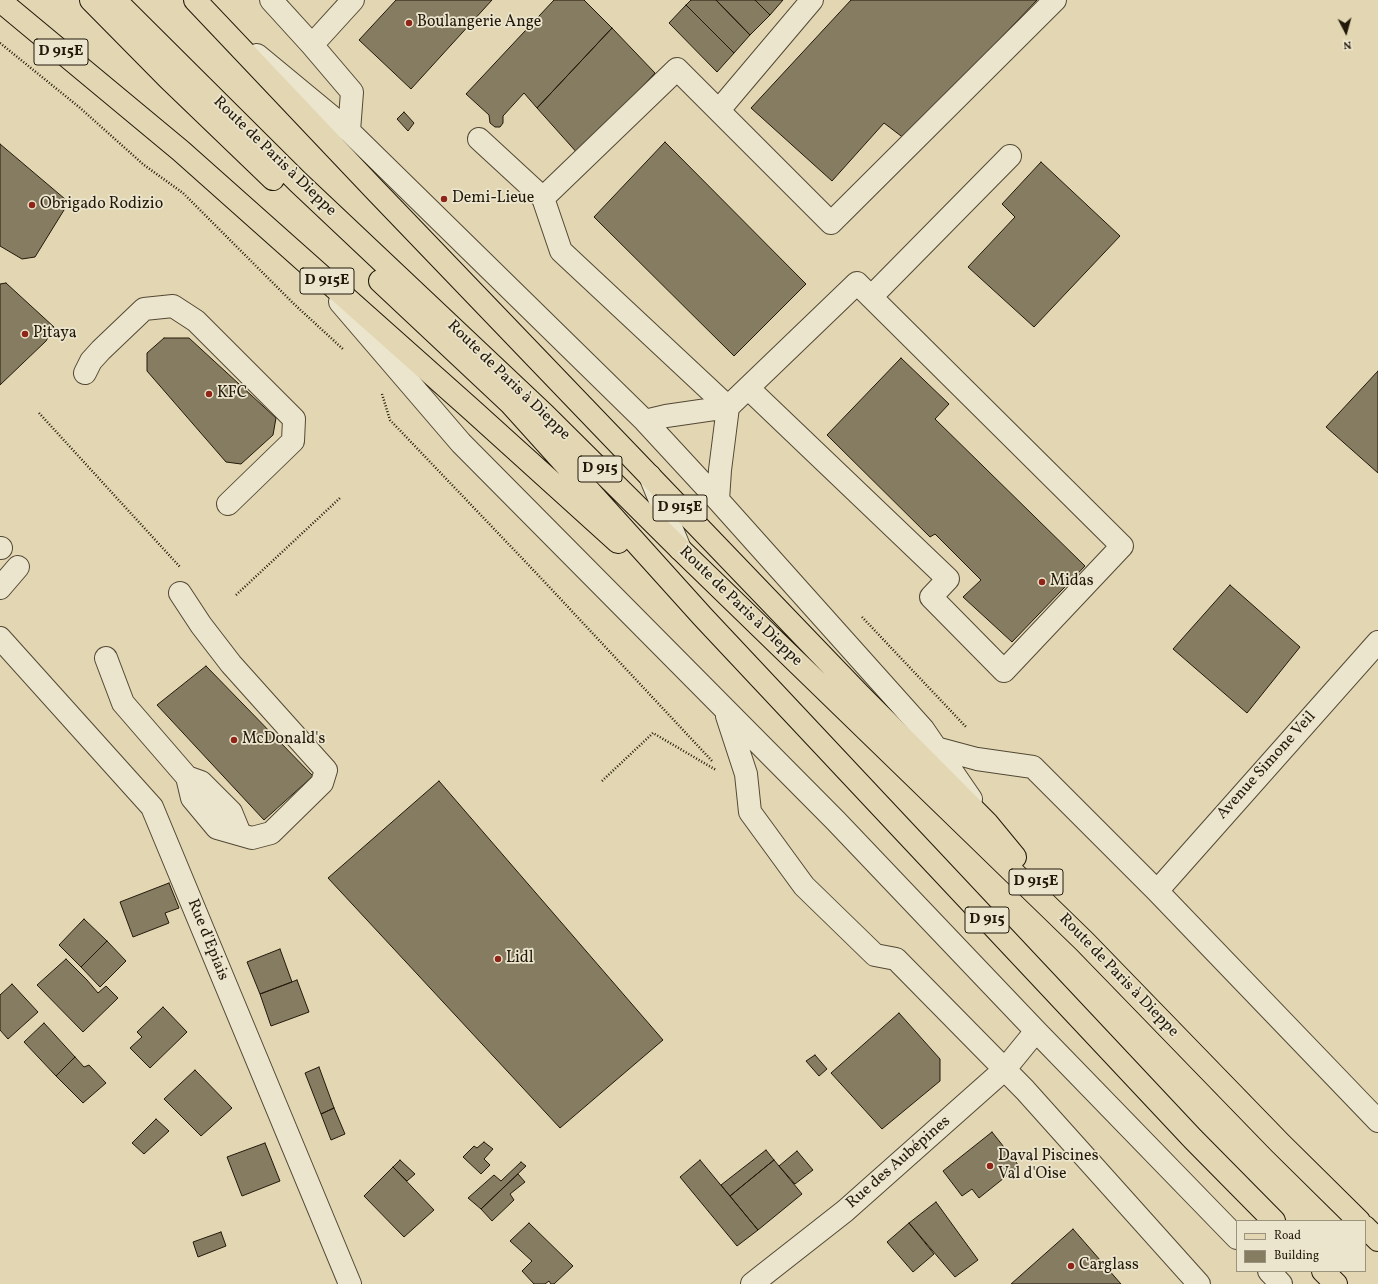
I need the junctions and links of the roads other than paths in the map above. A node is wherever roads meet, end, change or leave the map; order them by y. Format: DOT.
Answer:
graph roads {
  1 [pos="91,0"];
  2 [pos="115,0"];
  3 [pos="271,0"];
  4 [pos="353,0"];
  5 [pos="812,0"];
  6 [pos="1055,0"];
  7 [pos="0,3"];
  8 [pos="199,5"];
  9 [pos="312,45"];
  10 [pos="719,110"];
  11 [pos="349,130"];
  12 [pos="479,139"];
  13 [pos="1010,156"];
  14 [pos="544,198"];
  15 [pos="305,261"];
  16 [pos="871,297"];
  17 [pos="85,373"];
  18 [pos="748,388"];
  19 [pos="728,407"];
  20 [pos="645,421"];
  21 [pos="649,476"];
  22 [pos="718,500"];
  23 [pos="228,504"];
  24 [pos="680,549"];
  25 [pos="18,567"];
  26 [pos="0,588"];
  27 [pos="180,593"];
  28 [pos="703,617"];
  29 [pos="0,638"];
  30 [pos="1378,642"];
  31 [pos="106,658"];
  32 [pos="725,711"];
  33 [pos="936,748"];
  34 [pos="987,823"];
  35 [pos="1157,891"];
  36 [pos="1084,941"];
  37 [pos="1036,1031"];
  38 [pos="1005,1069"];
  39 [pos="1378,1121"];
  40 [pos="1273,1220"];
  41 [pos="1358,1220"];
  42 [pos="1366,1228"];
  43 [pos="1236,1237"];
  44 [pos="1378,1240"];
  45 [pos="1270,1272"];
  46 [pos="1324,1272"];
  47 [pos="350,1284"];
  48 [pos="752,1284"];
  49 [pos="1199,1284"];
  50 [pos="1282,1284"];
  51 [pos="1336,1284"];
  1 -- 28 [label="main road, Route de Paris à Dieppe / D 915"];
  2 -- 24 [label="main road, Route de Paris à Dieppe / D 915"];
  3 -- 9 [label="street"];
  4 -- 9 [label="street"];
  5 -- 10 [label="street"];
  6 -- 10 [label="street"];
  7 -- 15 [label="main road, D 915E"];
  8 -- 11 [label="street"];
  8 -- 21 [label="main road, D 915E"];
  9 -- 11 [label="street"];
  10 -- 14 [label="street"];
  11 -- 20 [label="street"];
  12 -- 14 [label="street"];
  13 -- 16 [label="street"];
  14 -- 19 [label="street"];
  15 -- 28 [label="main road, D 915E"];
  15 -- 32 [label="street"];
  16 -- 18 [label="street"];
  16 -- 18 [label="street"];
  17 -- 23 [label="street"];
  18 -- 19 [label="street"];
  19 -- 20 [label="street"];
  19 -- 22 [label="street"];
  20 -- 22 [label="street"];
  21 -- 24 [label="street"];
  21 -- 34 [label="main road, D 915E"];
  22 -- 33 [label="street"];
  24 -- 36 [label="main road, Route de Paris à Dieppe / D 915"];
  25 -- 26 [label="street"];
  27 -- 31 [label="street"];
  28 -- 40 [label="main road, Route de Paris à Dieppe / D 915"];
  29 -- 47 [label="street, Rue d'Epiais"];
  30 -- 35 [label="street, Avenue Simone Veil"];
  32 -- 37 [label="street"];
  32 -- 38 [label="street"];
  33 -- 34 [label="street"];
  33 -- 35 [label="street"];
  34 -- 36 [label="main road, D 915E"];
  35 -- 39 [label="street"];
  36 -- 41 [label="main road, Route de Paris à Dieppe / D 915"];
  37 -- 38 [label="street, Rue des Aubépines"];
  37 -- 43 [label="street"];
  38 -- 48 [label="street, Rue des Aubépines"];
  38 -- 49 [label="street"];
  42 -- 44 [label="main road"];
  45 -- 50 [label="street"];
  46 -- 51 [label="main road"];
}
